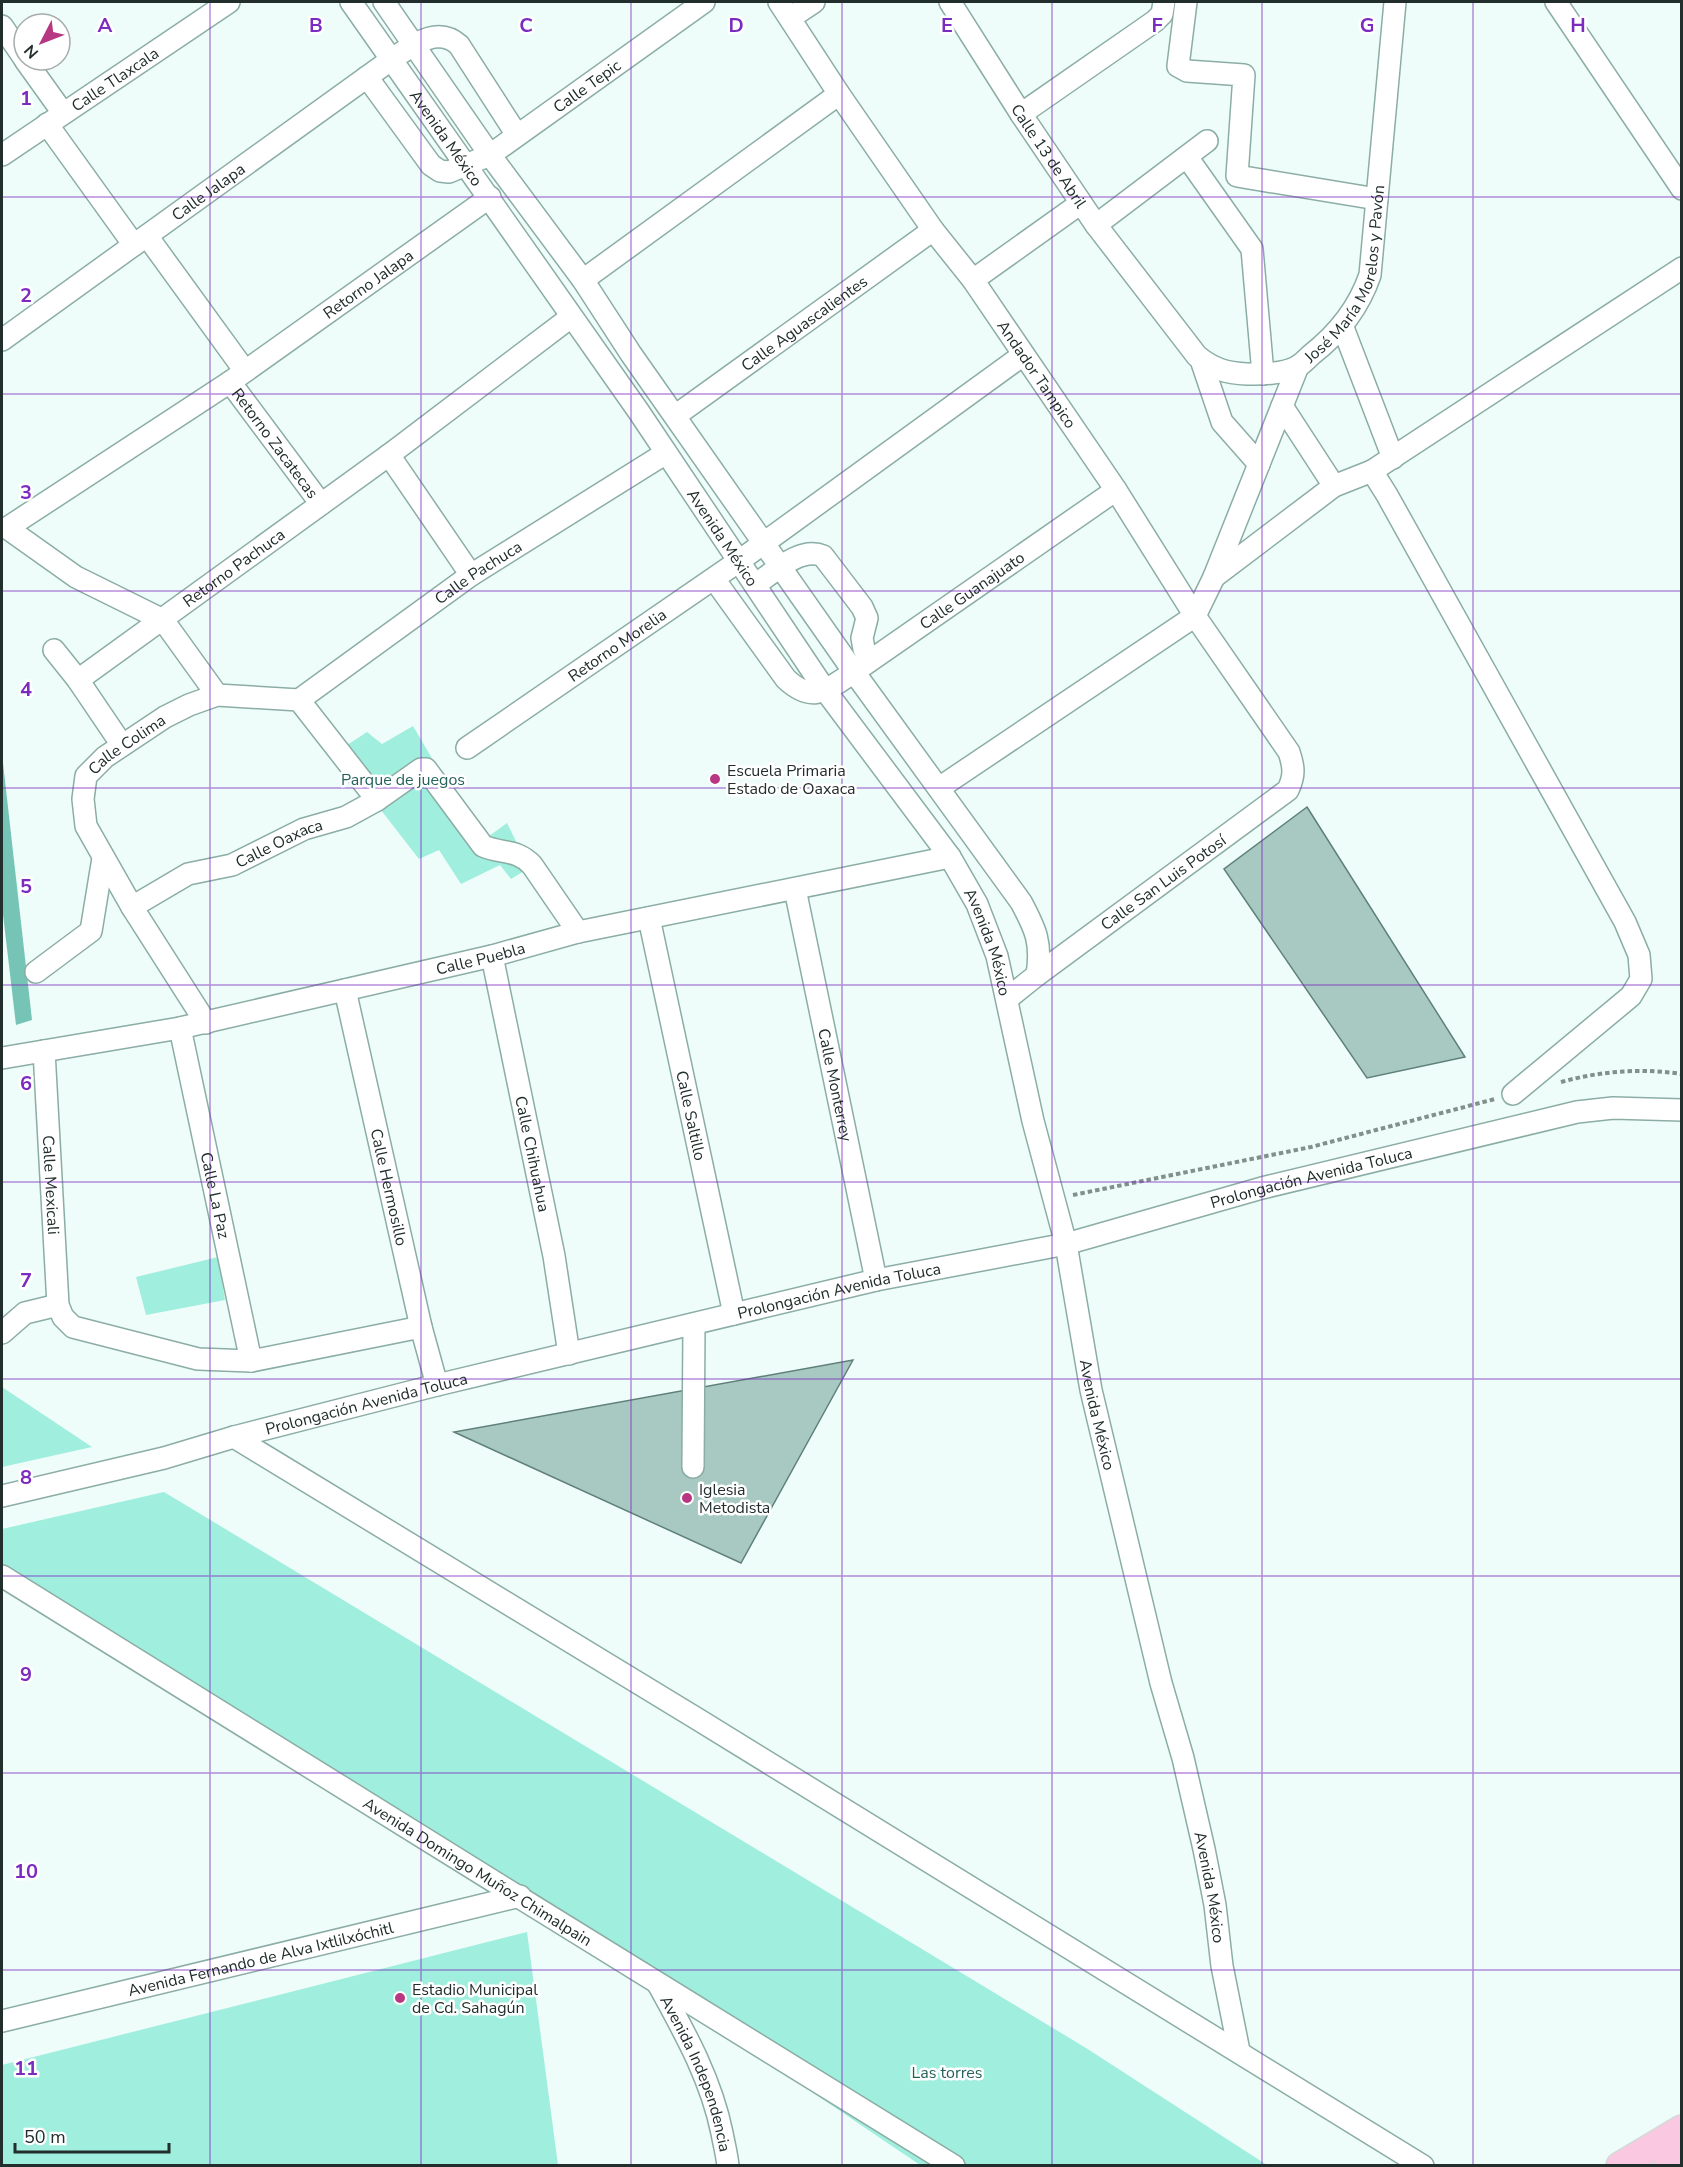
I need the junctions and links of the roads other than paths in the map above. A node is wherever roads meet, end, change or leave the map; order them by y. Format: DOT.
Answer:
graph roads {
  1 [pos="229,2"];
  2 [pos="351,2"];
  3 [pos="704,2"];
  4 [pos="814,2"];
  5 [pos="1164,2"];
  6 [pos="1186,2"];
  7 [pos="1395,2"];
  8 [pos="1556,2"];
  9 [pos="956,4"];
  10 [pos="395,5"];
  11 [pos="784,10"];
  12 [pos="2,26"];
  13 [pos="12,40"];
  14 [pos="415,44"];
  15 [pos="392,59"];
  16 [pos="32,72"];
  17 [pos="367,77"];
  18 [pos="840,94"];
  19 [pos="1021,114"];
  20 [pos="55,118"];
  21 [pos="517,135"];
  22 [pos="1207,141"];
  23 [pos="2,155"];
  24 [pos="490,155"];
  25 [pos="1186,157"];
  26 [pos="467,166"];
  27 [pos="1682,189"];
  28 [pos="490,197"];
  29 [pos="1377,199"];
  30 [pos="1081,203"];
  31 [pos="1096,225"];
  32 [pos="933,230"];
  33 [pos="140,241"];
  34 [pos="1682,268"];
  35 [pos="583,280"];
  36 [pos="973,280"];
  37 [pos="1156,306"];
  38 [pos="571,317"];
  39 [pos="1342,325"];
  40 [pos="2,340"];
  41 [pos="1023,355"];
  42 [pos="1201,360"];
  43 [pos="1298,366"];
  44 [pos="1263,374"];
  45 [pos="237,376"];
  46 [pos="1282,406"];
  47 [pos="675,416"];
  48 [pos="666,453"];
  49 [pos="389,455"];
  50 [pos="1393,458"];
  51 [pos="1259,465"];
  52 [pos="1372,471"];
  53 [pos="1334,486"];
  54 [pos="1116,490"];
  55 [pos="321,504"];
  56 [pos="764,542"];
  57 [pos="739,561"];
  58 [pos="782,567"];
  59 [pos="471,575"];
  60 [pos="1214,577"];
  61 [pos="714,579"];
  62 [pos="755,585"];
  63 [pos="1195,616"];
  64 [pos="163,620"];
  65 [pos="54,650"];
  66 [pos="862,667"];
  67 [pos="78,680"];
  68 [pos="825,690"];
  69 [pos="217,695"];
  70 [pos="299,700"];
  71 [pos="122,745"];
  72 [pos="467,748"];
  73 [pos="1289,752"];
  74 [pos="939,788"];
  75 [pos="377,800"];
  76 [pos="950,857"];
  77 [pos="103,858"];
  78 [pos="795,889"];
  79 [pos="132,907"];
  80 [pos="649,918"];
  81 [pos="578,932"];
  82 [pos="492,956"];
  83 [pos="36,972"];
  84 [pos="1037,975"];
  85 [pos="345,990"];
  86 [pos="1007,999"];
  87 [pos="206,1023"];
  88 [pos="180,1029"];
  89 [pos="21,1054"];
  90 [pos="1513,1094"];
  91 [pos="1682,1110"];
  92 [pos="1066,1244"];
  93 [pos="876,1280"];
  94 [pos="57,1309"];
  95 [pos="734,1314"];
  96 [pos="694,1324"];
  97 [pos="421,1327"];
  98 [pos="2,1333"];
  99 [pos="569,1354"];
  100 [pos="251,1361"];
  101 [pos="437,1385"];
  102 [pos="234,1437"];
  103 [pos="693,1467"];
  104 [pos="2,1496"];
  105 [pos="2,1576"];
  106 [pos="520,1896"];
  107 [pos="658,1984"];
  108 [pos="2,2021"];
  109 [pos="1239,2051"];
  110 [pos="1682,2128"];
  111 [pos="1682,2158"];
  112 [pos="728,2166"];
  113 [pos="954,2166"];
  114 [pos="1423,2166"];
  115 [pos="1620,2166"];
  116 [pos="1668,2166"];
  1 -- 20 [label="street, Calle Tlaxcala"];
  2 -- 15 [label="street, Avenida México"];
  3 -- 21 [label="street, Calle Tepic"];
  4 -- 11 [label="street"];
  5 -- 19 [label="street"];
  6 -- 29 [label="street"];
  7 -- 29 [label="street, José María Morelos y Pavón"];
  8 -- 27 [label="street"];
  9 -- 19 [label="street, Calle 13 de Abril"];
  10 -- 14 [label="street, Avenida México"];
  11 -- 18 [label="street, Andador Tampico"];
  12 -- 13 [label="street"];
  14 -- 15 [label="street, Calle Jalapa"];
  14 -- 21 [label="street, Calle Jalapa"];
  14 -- 24 [label="street, Avenida México"];
  15 -- 17 [label="street, Calle Jalapa"];
  15 -- 26 [label="street, Avenida México"];
  16 -- 20 [label="street"];
  17 -- 26 [label="street, Calle Tepic"];
  17 -- 33 [label="street, Calle Jalapa"];
  18 -- 32 [label="street, Andador Tampico"];
  18 -- 35 [label="street"];
  19 -- 30 [label="street, Calle 13 de Abril"];
  20 -- 23 [label="street, Calle Tlaxcala"];
  20 -- 33 [label="street"];
  21 -- 24 [label="street, Calle Tepic"];
  22 -- 25 [label="street"];
  24 -- 26 [label="street, Calle Tepic"];
  24 -- 35 [label="street, Avenida México"];
  25 -- 31 [label="street"];
  25 -- 44 [label="street"];
  26 -- 28 [label="street, Avenida México"];
  28 -- 38 [label="street, Avenida México"];
  28 -- 45 [label="street, Retorno Jalapa"];
  29 -- 39 [label="street, José María Morelos y Pavón"];
  30 -- 31 [label="street, Calle 13 de Abril"];
  30 -- 36 [label="street"];
  31 -- 37 [label="street, Calle 13 de Abril"];
  32 -- 36 [label="street, Andador Tampico"];
  32 -- 47 [label="street, Calle Aguascalientes"];
  33 -- 40 [label="street, Calle Jalapa"];
  33 -- 45 [label="street"];
  34 -- 50 [label="street"];
  35 -- 47 [label="street, Avenida México"];
  36 -- 41 [label="street, Andador Tampico"];
  37 -- 42 [label="street, José María Morelos y Pavón"];
  38 -- 48 [label="street, Avenida México"];
  38 -- 49 [label="street, Retorno Pachuca"];
  39 -- 43 [label="street, José María Morelos y Pavón"];
  39 -- 50 [label="street"];
  41 -- 54 [label="street, Andador Tampico"];
  41 -- 56 [label="street"];
  42 -- 44 [label="street, José María Morelos y Pavón"];
  42 -- 51 [label="street"];
  43 -- 44 [label="street, José María Morelos y Pavón"];
  43 -- 46 [label="street"];
  45 -- 55 [label="street, Retorno Zacatecas"];
  45 -- 64 [label="street, Retorno Jalapa"];
  46 -- 51 [label="street"];
  46 -- 53 [label="street"];
  47 -- 56 [label="street, Avenida México"];
  48 -- 57 [label="street, Avenida México"];
  48 -- 59 [label="street, Calle Pachuca"];
  49 -- 55 [label="street, Retorno Pachuca"];
  49 -- 59 [label="street"];
  50 -- 52 [label="street"];
  51 -- 60 [label="street"];
  52 -- 53 [label="street"];
  52 -- 90 [label="street"];
  53 -- 60 [label="street"];
  54 -- 63 [label="street, Andador Tampico"];
  54 -- 66 [label="street, Calle Guanajuato"];
  55 -- 64 [label="street, Retorno Pachuca"];
  56 -- 57 [label="street, Retorno Morelia"];
  56 -- 58 [label="street, Avenida México"];
  57 -- 61 [label="street, Retorno Morelia"];
  57 -- 62 [label="street, Avenida México"];
  58 -- 62 [label="street"];
  58 -- 66 [label="street, Avenida México"];
  58 -- 66 [label="street"];
  59 -- 70 [label="street, Calle Pachuca"];
  60 -- 63 [label="street"];
  61 -- 68 [label="street"];
  61 -- 72 [label="street, Retorno Morelia"];
  62 -- 68 [label="street, Avenida México"];
  63 -- 73 [label="street, Andador Tampico"];
  63 -- 74 [label="street"];
  64 -- 67 [label="street, Retorno Pachuca"];
  64 -- 69 [label="street"];
  65 -- 67 [label="street"];
  66 -- 68 [label="street, Calle Guanajuato"];
  66 -- 74 [label="street, Avenida México"];
  67 -- 71 [label="street"];
  68 -- 76 [label="street, Avenida México"];
  69 -- 70 [label="street"];
  69 -- 71 [label="street, Calle Colima"];
  70 -- 75 [label="street"];
  71 -- 77 [label="street, Calle Colima"];
  73 -- 84 [label="street, Calle San Luis Potosí"];
  74 -- 84 [label="street, Avenida México"];
  75 -- 79 [label="street, Calle Oaxaca"];
  75 -- 81 [label="street, Calle Oaxaca"];
  76 -- 78 [label="street, Calle Puebla"];
  76 -- 86 [label="street, Avenida México"];
  77 -- 79 [label="street, Calle Colima"];
  77 -- 83 [label="street"];
  78 -- 80 [label="street, Calle Puebla"];
  78 -- 93 [label="street, Calle Monterrey"];
  79 -- 87 [label="street, Calle Colima"];
  80 -- 81 [label="street, Calle Puebla"];
  80 -- 95 [label="street, Calle Saltillo"];
  81 -- 82 [label="street, Calle Puebla"];
  82 -- 85 [label="street, Calle Puebla"];
  82 -- 99 [label="street, Calle Chihuahua"];
  84 -- 86 [label="street, Calle San Luis Potosí"];
  85 -- 87 [label="street, Calle Puebla"];
  85 -- 97 [label="street, Calle Hermosillo"];
  86 -- 92 [label="street, Avenida México"];
  87 -- 88 [label="street, Calle Puebla"];
  88 -- 89 [label="street, Calle Puebla"];
  88 -- 100 [label="street, Calle La Paz"];
  89 -- 94 [label="street, Calle Mexicali"];
  91 -- 92 [label="street, Prolongación Avenida Toluca"];
  92 -- 93 [label="street, Prolongación Avenida Toluca"];
  92 -- 109 [label="street, Avenida México"];
  93 -- 95 [label="street, Prolongación Avenida Toluca"];
  94 -- 98 [label="street"];
  94 -- 100 [label="street"];
  95 -- 96 [label="street, Prolongación Avenida Toluca"];
  96 -- 99 [label="street, Prolongación Avenida Toluca"];
  96 -- 103 [label="street"];
  97 -- 100 [label="street"];
  97 -- 101 [label="street, Calle Hermosillo"];
  99 -- 101 [label="street, Prolongación Avenida Toluca"];
  101 -- 102 [label="street, Prolongación Avenida Toluca"];
  102 -- 104 [label="street, Prolongación Avenida Toluca"];
  102 -- 109 [label="street"];
  105 -- 106 [label="street, Avenida Domingo Muñoz Chimalpain"];
  106 -- 107 [label="street, Avenida Domingo Muñoz Chimalpain"];
  106 -- 108 [label="street, Avenida Fernando de Alva Ixtlilxóchitl"];
  107 -- 112 [label="street, Avenida Independencia"];
  107 -- 113 [label="street, Avenida Domingo Muñoz Chimalpain"];
  109 -- 114 [label="street"];
  110 -- 115 [label="main road"];
  111 -- 116 [label="main road"];
}
